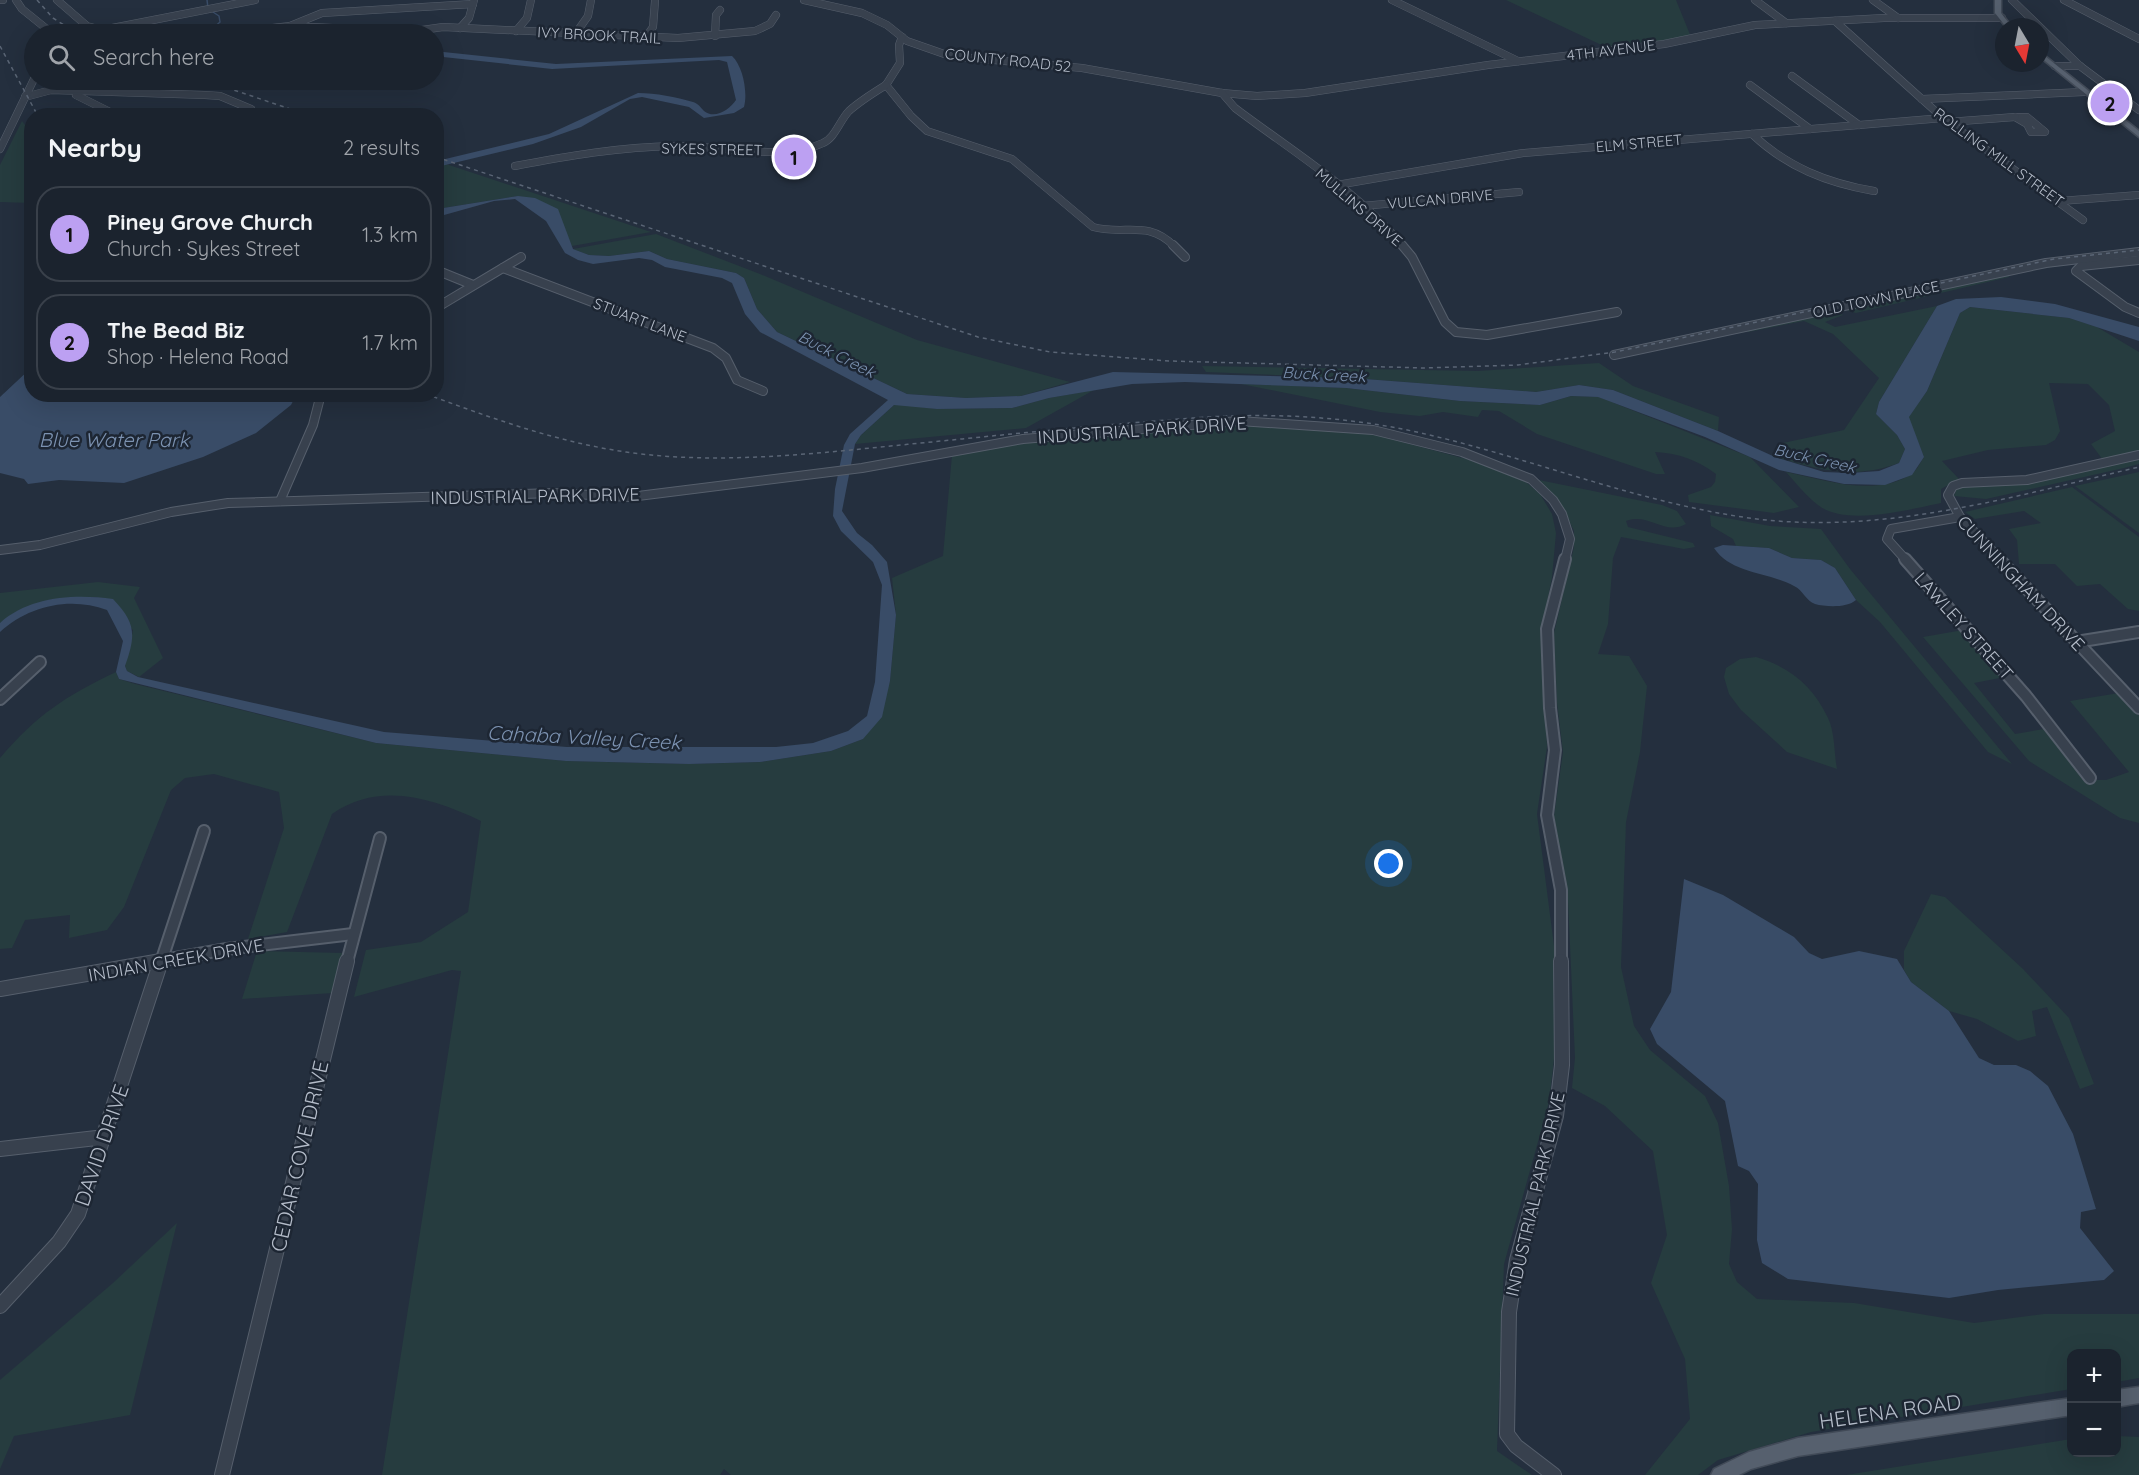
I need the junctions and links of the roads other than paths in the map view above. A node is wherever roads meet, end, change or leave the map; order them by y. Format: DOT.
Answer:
graph roads {
  1 [pos="16,0"];
  2 [pos="57,0"];
  3 [pos="255,0"];
  4 [pos="531,0"];
  5 [pos="591,0"];
  6 [pos="804,0"];
  7 [pos="812,0"];
  8 [pos="1392,0"];
  9 [pos="1755,0"];
  10 [pos="1873,0"];
  11 [pos="1998,0"];
  12 [pos="2013,0"];
  13 [pos="2064,0"];
  14 [pos="655,1"];
  15 [pos="473,2"];
  16 [pos="229,3"];
  17 [pos="362,10"];
  18 [pos="720,10"];
  19 [pos="776,15"];
  20 [pos="1898,18"];
  21 [pos="1995,18"];
  22 [pos="2002,18"];
  23 [pos="1835,21"];
  24 [pos="1783,23"];
  25 [pos="41,24"];
  26 [pos="82,24"];
  27 [pos="140,24"];
  28 [pos="294,24"];
  29 [pos="356,24"];
  30 [pos="460,28"];
  31 [pos="444,29"];
  32 [pos="516,31"];
  33 [pos="576,33"];
  34 [pos="715,36"];
  35 [pos="646,37"];
  36 [pos="902,38"];
  37 [pos="2139,39"];
  38 [pos="1519,61"];
  39 [pos="2049,61"];
  40 [pos="2055,66"];
  41 [pos="2080,66"];
  42 [pos="1792,76"];
  43 [pos="886,85"];
  44 [pos="1750,85"];
  45 [pos="29,90"];
  46 [pos="61,90"];
  47 [pos="70,93"];
  48 [pos="1222,93"];
  49 [pos="2080,93"];
  50 [pos="25,97"];
  51 [pos="1922,99"];
  52 [pos="104,108"];
  53 [pos="249,108"];
  54 [pos="2139,110"];
  55 [pos="2015,117"];
  56 [pos="1946,120"];
  57 [pos="1859,125"];
  58 [pos="1810,129"];
  59 [pos="1752,134"];
  60 [pos="2139,135"];
  61 [pos="0,149"];
  62 [pos="515,166"];
  63 [pos="1337,185"];
  64 [pos="1874,191"];
  65 [pos="1519,192"];
  66 [pos="2139,195"];
  67 [pos="2060,201"];
  68 [pos="1362,206"];
  69 [pos="2083,220"];
  70 [pos="2139,252"];
  71 [pos="521,257"];
  72 [pos="1185,257"];
  73 [pos="2139,260"];
  74 [pos="503,268"];
  75 [pos="444,273"];
  76 [pos="473,285"];
  77 [pos="444,303"];
  78 [pos="1617,312"];
  79 [pos="2139,313"];
  80 [pos="1614,355"];
  81 [pos="763,391"];
  82 [pos="319,402"];
  83 [pos="2139,455"];
  84 [pos="280,501"];
  85 [pos="1960,517"];
  86 [pos="0,549"];
  87 [pos="2139,632"];
  88 [pos="2076,642"];
  89 [pos="40,662"];
  90 [pos="0,699"];
  91 [pos="2139,708"];
  92 [pos="2091,778"];
  93 [pos="204,831"];
  94 [pos="380,838"];
  95 [pos="353,934"];
  96 [pos="163,961"];
  97 [pos="0,989"];
  98 [pos="105,1137"];
  99 [pos="0,1149"];
  100 [pos="0,1306"];
  101 [pos="2139,1395"];
  102 [pos="2121,1398"];
  103 [pos="2067,1407"];
  104 [pos="222,1475"];
  105 [pos="1554,1475"];
  106 [pos="1720,1475"];
  1 -- 25 [label="street"];
  2 -- 26 [label="street"];
  3 -- 16 [label="street"];
  4 -- 32 [label="street"];
  5 -- 33 [label="street"];
  6 -- 7 [label="street, COUNTY ROAD 52"];
  7 -- 36 [label="street, COUNTY ROAD 52"];
  8 -- 38 [label="street"];
  9 -- 24 [label="street"];
  10 -- 20 [label="street"];
  11 -- 22 [label="main road"];
  12 -- 41 [label="street"];
  13 -- 37 [label="street"];
  14 -- 35 [label="street"];
  15 -- 17 [label="street"];
  15 -- 30 [label="street"];
  16 -- 27 [label="street"];
  17 -- 28 [label="street"];
  17 -- 29 [label="street"];
  18 -- 34 [label="street"];
  19 -- 34 [label="street, IVY BROOK TRAIL"];
  20 -- 21 [label="street, 4TH AVENUE"];
  20 -- 23 [label="street, 4TH AVENUE"];
  23 -- 24 [label="street, 4TH AVENUE"];
  23 -- 51 [label="street, ROLLING MILL STREET"];
  24 -- 38 [label="street, 4TH AVENUE"];
  30 -- 31 [label="street, IVY BROOK TRAIL"];
  30 -- 32 [label="street, IVY BROOK TRAIL"];
  32 -- 33 [label="street, IVY BROOK TRAIL"];
  33 -- 35 [label="street, IVY BROOK TRAIL"];
  34 -- 35 [label="street, IVY BROOK TRAIL"];
  36 -- 43 [label="street"];
  36 -- 48 [label="street, COUNTY ROAD 52"];
  38 -- 48 [label="street, 4TH AVENUE"];
  39 -- 40 [label="main road"];
  40 -- 41 [label="street"];
  40 -- 49 [label="main road"];
  41 -- 54 [label="street"];
  42 -- 57 [label="street"];
  43 -- 62 [label="street, SYKES STREET"];
  43 -- 72 [label="street"];
  44 -- 58 [label="street"];
  45 -- 50 [label="street"];
  46 -- 47 [label="street"];
  47 -- 50 [label="street"];
  47 -- 52 [label="street"];
  47 -- 53 [label="street"];
  48 -- 63 [label="street, MULLINS DRIVE"];
  49 -- 51 [label="street"];
  49 -- 60 [label="main road"];
  50 -- 61 [label="street"];
  51 -- 56 [label="street, ROLLING MILL STREET"];
  55 -- 56 [label="street, ELM STREET"];
  56 -- 57 [label="street, ELM STREET"];
  56 -- 67 [label="street, ROLLING MILL STREET"];
  57 -- 58 [label="street, ELM STREET"];
  58 -- 59 [label="street, ELM STREET"];
  59 -- 63 [label="street, ELM STREET"];
  59 -- 64 [label="street"];
  63 -- 68 [label="street, MULLINS DRIVE"];
  65 -- 68 [label="street, VULCAN DRIVE"];
  66 -- 67 [label="street"];
  67 -- 69 [label="street, ROLLING MILL STREET"];
  68 -- 78 [label="street, MULLINS DRIVE"];
  70 -- 80 [label="street, OLD TOWN PLACE"];
  71 -- 74 [label="street"];
  73 -- 79 [label="street"];
  74 -- 76 [label="street"];
  74 -- 81 [label="street, STUART LANE"];
  75 -- 76 [label="street"];
  76 -- 77 [label="street"];
  82 -- 84 [label="street"];
  83 -- 85 [label="street, CUNNINGHAM DRIVE"];
  84 -- 86 [label="street, INDUSTRIAL PARK DRIVE"];
  84 -- 105 [label="street, INDUSTRIAL PARK DRIVE"];
  85 -- 88 [label="street, CUNNINGHAM DRIVE"];
  85 -- 92 [label="street, LAWLEY STREET"];
  87 -- 88 [label="street"];
  88 -- 91 [label="street, CUNNINGHAM DRIVE"];
  89 -- 90 [label="street"];
  93 -- 96 [label="street, DAVID DRIVE"];
  94 -- 95 [label="street, CEDAR COVE DRIVE"];
  95 -- 96 [label="street, INDIAN CREEK DRIVE"];
  95 -- 104 [label="street, CEDAR COVE DRIVE"];
  96 -- 97 [label="street, INDIAN CREEK DRIVE"];
  96 -- 98 [label="street, DAVID DRIVE"];
  98 -- 99 [label="street"];
  98 -- 100 [label="street, DAVID DRIVE"];
  101 -- 102 [label="main road"];
  103 -- 106 [label="main road, HELENA ROAD"];
}
